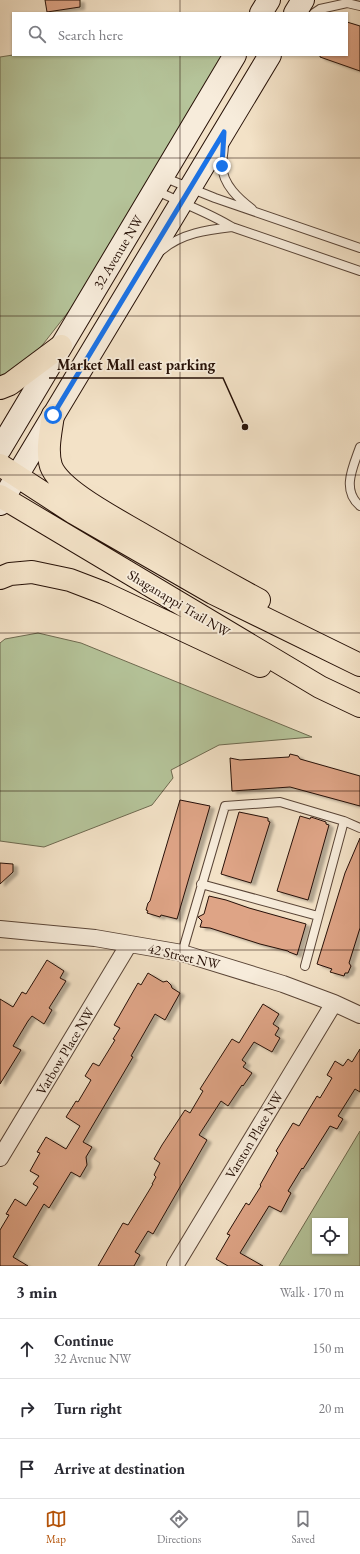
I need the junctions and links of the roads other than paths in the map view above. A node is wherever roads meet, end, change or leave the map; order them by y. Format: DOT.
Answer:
graph roads {
  1 [pos="268,0"];
  2 [pos="303,0"];
  3 [pos="360,6"];
  4 [pos="262,12"];
  5 [pos="296,12"];
  6 [pos="316,12"];
  7 [pos="234,56"];
  8 [pos="269,56"];
  9 [pos="224,132"];
  10 [pos="159,183"];
  11 [pos="185,195"];
  12 [pos="258,213"];
  13 [pos="232,227"];
  14 [pos="360,248"];
  15 [pos="143,265"];
  16 [pos="360,271"];
  17 [pos="61,346"];
  18 [pos="0,388"];
  19 [pos="53,415"];
  20 [pos="360,447"];
  21 [pos="0,449"];
  22 [pos="8,471"];
  23 [pos="1,499"];
  24 [pos="360,506"];
  25 [pos="0,578"];
  26 [pos="291,631"];
  27 [pos="360,665"];
  28 [pos="320,687"];
  29 [pos="360,706"];
  30 [pos="344,821"];
  31 [pos="360,828"];
  32 [pos="201,884"];
  33 [pos="318,916"];
  34 [pos="0,929"];
  35 [pos="129,944"];
  36 [pos="182,953"];
  37 [pos="305,966"];
  38 [pos="334,1003"];
  39 [pos="360,1015"];
  40 [pos="0,1158"];
  41 [pos="175,1266"];
  1 -- 4 [label="street"];
  2 -- 5 [label="street"];
  3 -- 6 [label="lane"];
  7 -- 10 [label="street, 32 Avenue NW"];
  8 -- 9 [label="street, 32 Avenue NW"];
  9 -- 11 [label="street, 32 Avenue NW"];
  9 -- 12 [label="lane"];
  10 -- 11 [label="lane"];
  10 -- 11 [label="lane"];
  10 -- 17 [label="street, 32 Avenue NW"];
  11 -- 12 [label="lane"];
  11 -- 13 [label="lane"];
  11 -- 15 [label="street, 32 Avenue NW"];
  12 -- 14 [label="lane"];
  13 -- 15 [label="lane"];
  13 -- 16 [label="lane"];
  15 -- 19 [label="street, 32 Avenue NW"];
  17 -- 18 [label="main road"];
  17 -- 21 [label="street, 32 Avenue NW"];
  19 -- 22 [label="street, 32 Avenue NW"];
  19 -- 26 [label="main road"];
  20 -- 24 [label="lane"];
  22 -- 23 [label="street, 32 Avenue NW"];
  22 -- 26 [label="main road, Shaganappi Trail NW"];
  23 -- 28 [label="main road, Shaganappi Trail NW"];
  25 -- 28 [label="main road"];
  26 -- 27 [label="main road, Shaganappi Trail NW"];
  28 -- 29 [label="main road, Shaganappi Trail NW"];
  30 -- 31 [label="lane"];
  30 -- 32 [label="lane"];
  30 -- 33 [label="lane"];
  32 -- 33 [label="lane"];
  32 -- 36 [label="lane"];
  33 -- 37 [label="lane"];
  34 -- 35 [label="street, 42 Street NW"];
  35 -- 36 [label="street, 42 Street NW"];
  35 -- 40 [label="street, Varbow Place NW"];
  36 -- 38 [label="street, 42 Street NW"];
  38 -- 39 [label="street, 42 Street NW"];
  38 -- 41 [label="street, Varston Place NW"];
}
